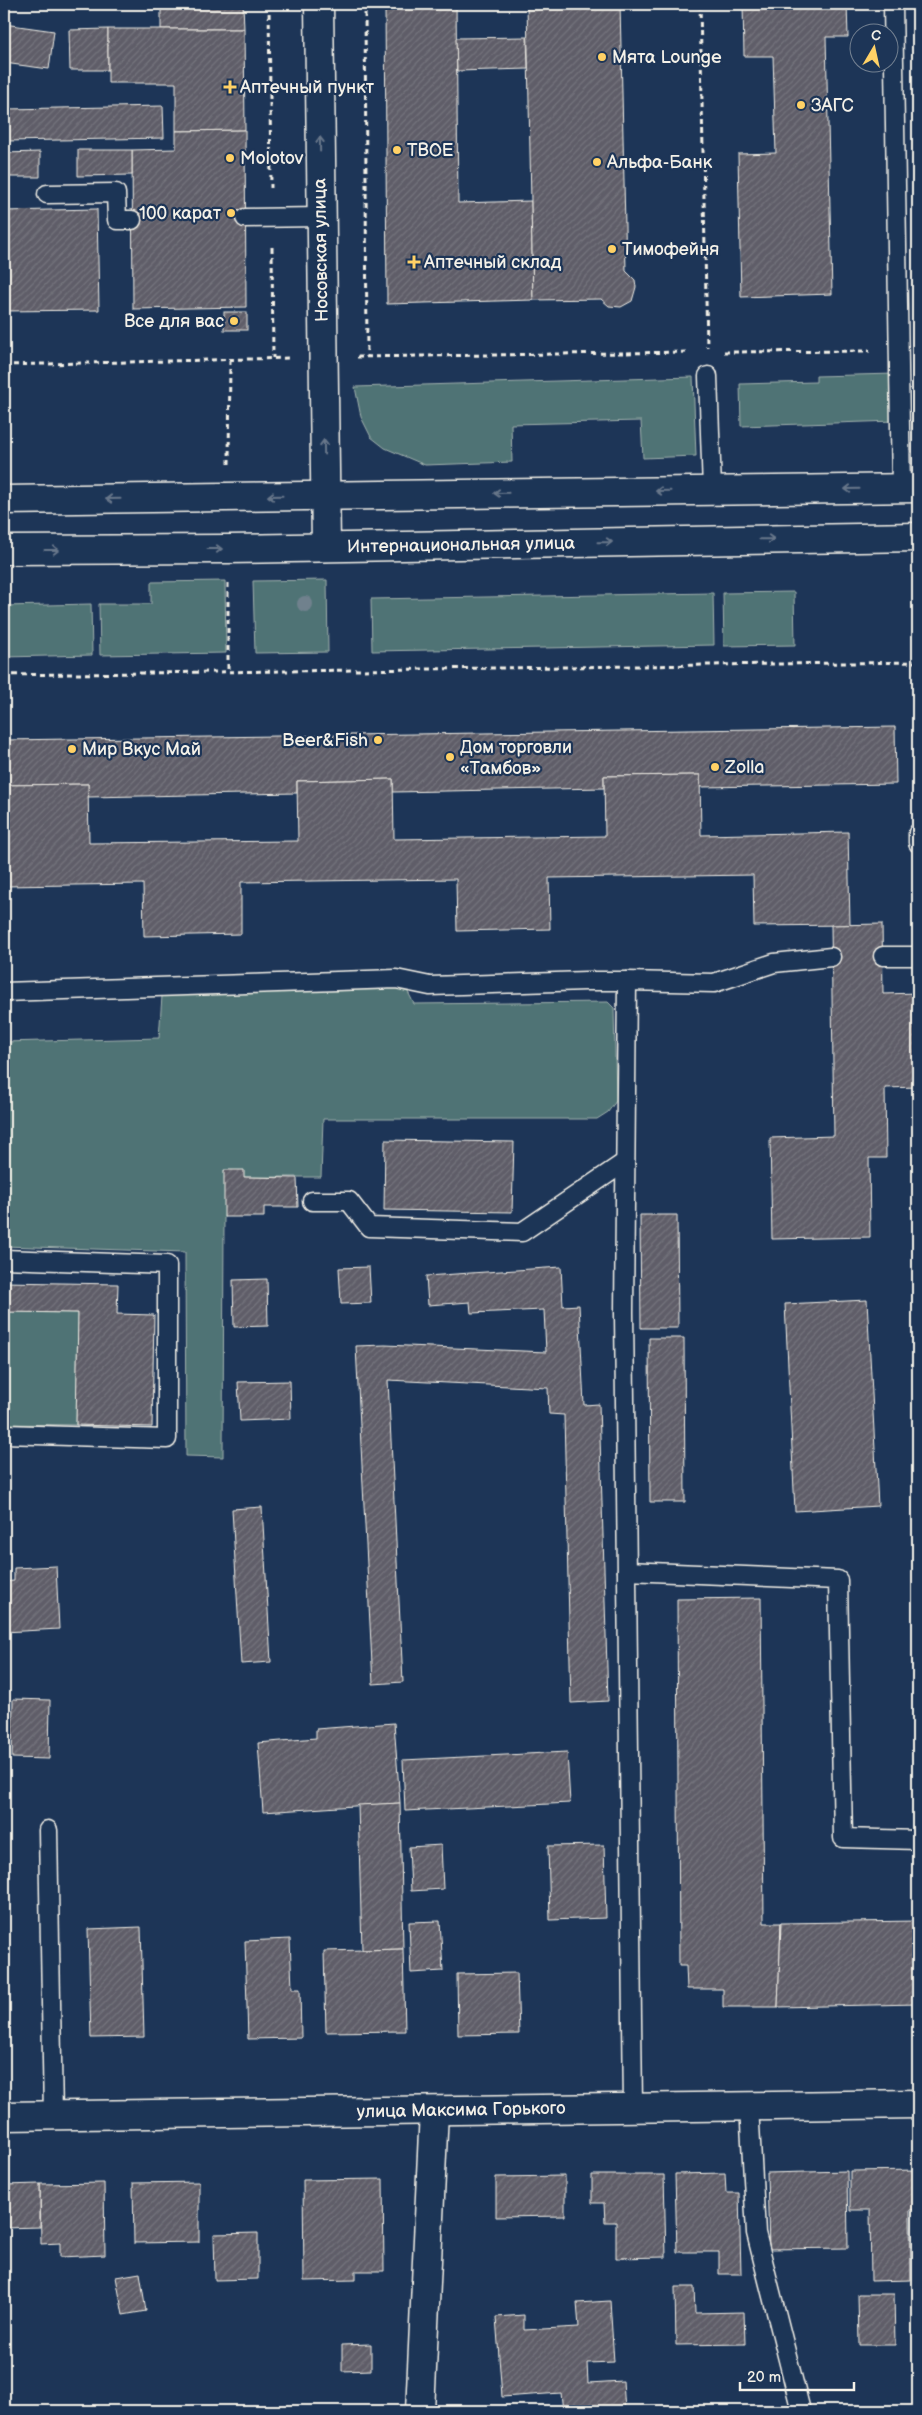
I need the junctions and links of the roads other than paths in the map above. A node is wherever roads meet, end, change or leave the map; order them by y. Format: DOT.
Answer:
graph roads {
  1 [pos="319,4"];
  2 [pos="893,4"];
  3 [pos="47,194"];
  4 [pos="321,217"];
  5 [pos="245,218"];
  6 [pos="132,220"];
  7 [pos="708,376"];
  8 [pos="909,488"];
  9 [pos="712,490"];
  10 [pos="324,496"];
  11 [pos="4,500"];
  12 [pos="918,537"];
  13 [pos="326,547"];
  14 [pos="4,550"];
  15 [pos="918,833"];
  16 [pos="918,842"];
  17 [pos="883,956"];
  18 [pos="918,956"];
  19 [pos="831,957"];
  20 [pos="627,981"];
  21 [pos="4,992"];
  22 [pos="625,1162"];
  23 [pos="312,1201"];
  24 [pos="4,1259"];
  25 [pos="4,1434"];
  26 [pos="627,1571"];
  27 [pos="48,1830"];
  28 [pos="918,1840"];
  29 [pos="918,2104"];
  30 [pos="749,2106"];
  31 [pos="633,2107"];
  32 [pos="434,2111"];
  33 [pos="4,2116"];
  34 [pos="53,2116"];
  35 [pos="420,2411"];
  36 [pos="801,2411"];
  4 -- 1 [label="main road, Носовская улица, one-way"];
  2 -- 8 [label="lane"];
  3 -- 6 [label="lane"];
  4 -- 5 [label="lane"];
  10 -- 4 [label="main road, Носовская улица, one-way"];
  7 -- 9 [label="lane"];
  8 -- 9 [label="main road, one-way"];
  9 -- 10 [label="main road, one-way"];
  10 -- 11 [label="main road, one-way"];
  10 -- 13 [label="main road, Носовская улица"];
  13 -- 12 [label="main road, Интернациональная улица, one-way"];
  14 -- 13 [label="main road, Интернациональная улица, one-way"];
  15 -- 16 [label="lane"];
  17 -- 18 [label="lane"];
  19 -- 20 [label="lane"];
  20 -- 21 [label="lane"];
  20 -- 22 [label="lane"];
  22 -- 23 [label="lane"];
  22 -- 26 [label="lane"];
  24 -- 25 [label="lane"];
  26 -- 28 [label="lane"];
  26 -- 31 [label="lane"];
  27 -- 34 [label="lane"];
  29 -- 30 [label="main road, улица Максима Горького"];
  30 -- 31 [label="main road, улица Максима Горького"];
  30 -- 36 [label="lane"];
  31 -- 32 [label="main road, улица Максима Горького"];
  32 -- 34 [label="main road, улица Максима Горького"];
  32 -- 35 [label="main road"];
  33 -- 34 [label="main road, улица Максима Горького"];
}
